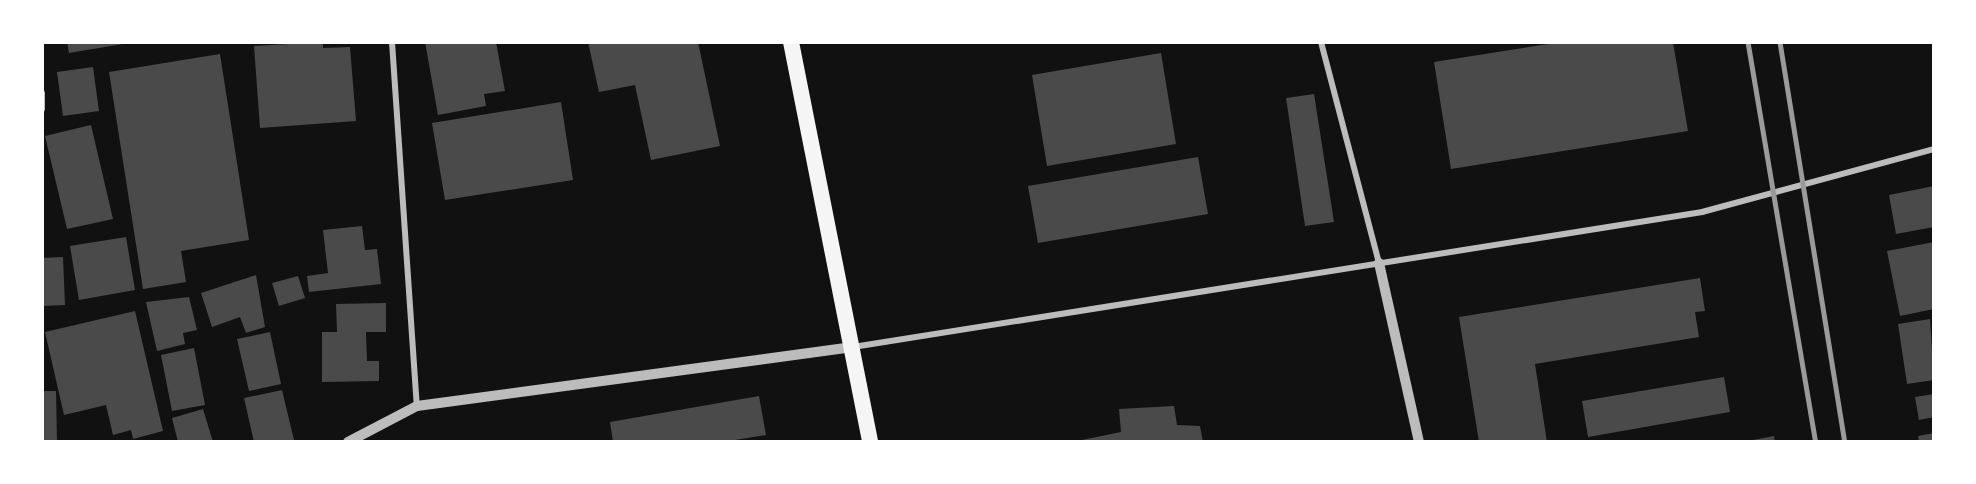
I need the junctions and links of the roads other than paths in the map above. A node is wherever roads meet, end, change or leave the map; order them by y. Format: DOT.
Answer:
graph roads {
  1 [pos="392,42"];
  2 [pos="791,42"];
  3 [pos="1321,42"];
  4 [pos="42,93"];
  5 [pos="42,109"];
  6 [pos="1934,148"];
  7 [pos="1379,263"];
  8 [pos="850,347"];
  9 [pos="417,406"];
  10 [pos="348,442"];
  11 [pos="870,442"];
  12 [pos="1419,442"];
  1 -- 9 [label="street"];
  2 -- 8 [label="highway"];
  3 -- 7 [label="street"];
  4 -- 5 [label="street"];
  6 -- 7 [label="street"];
  7 -- 8 [label="street"];
  7 -- 12 [label="street"];
  8 -- 9 [label="street"];
  8 -- 11 [label="highway"];
  9 -- 10 [label="street"];
}
